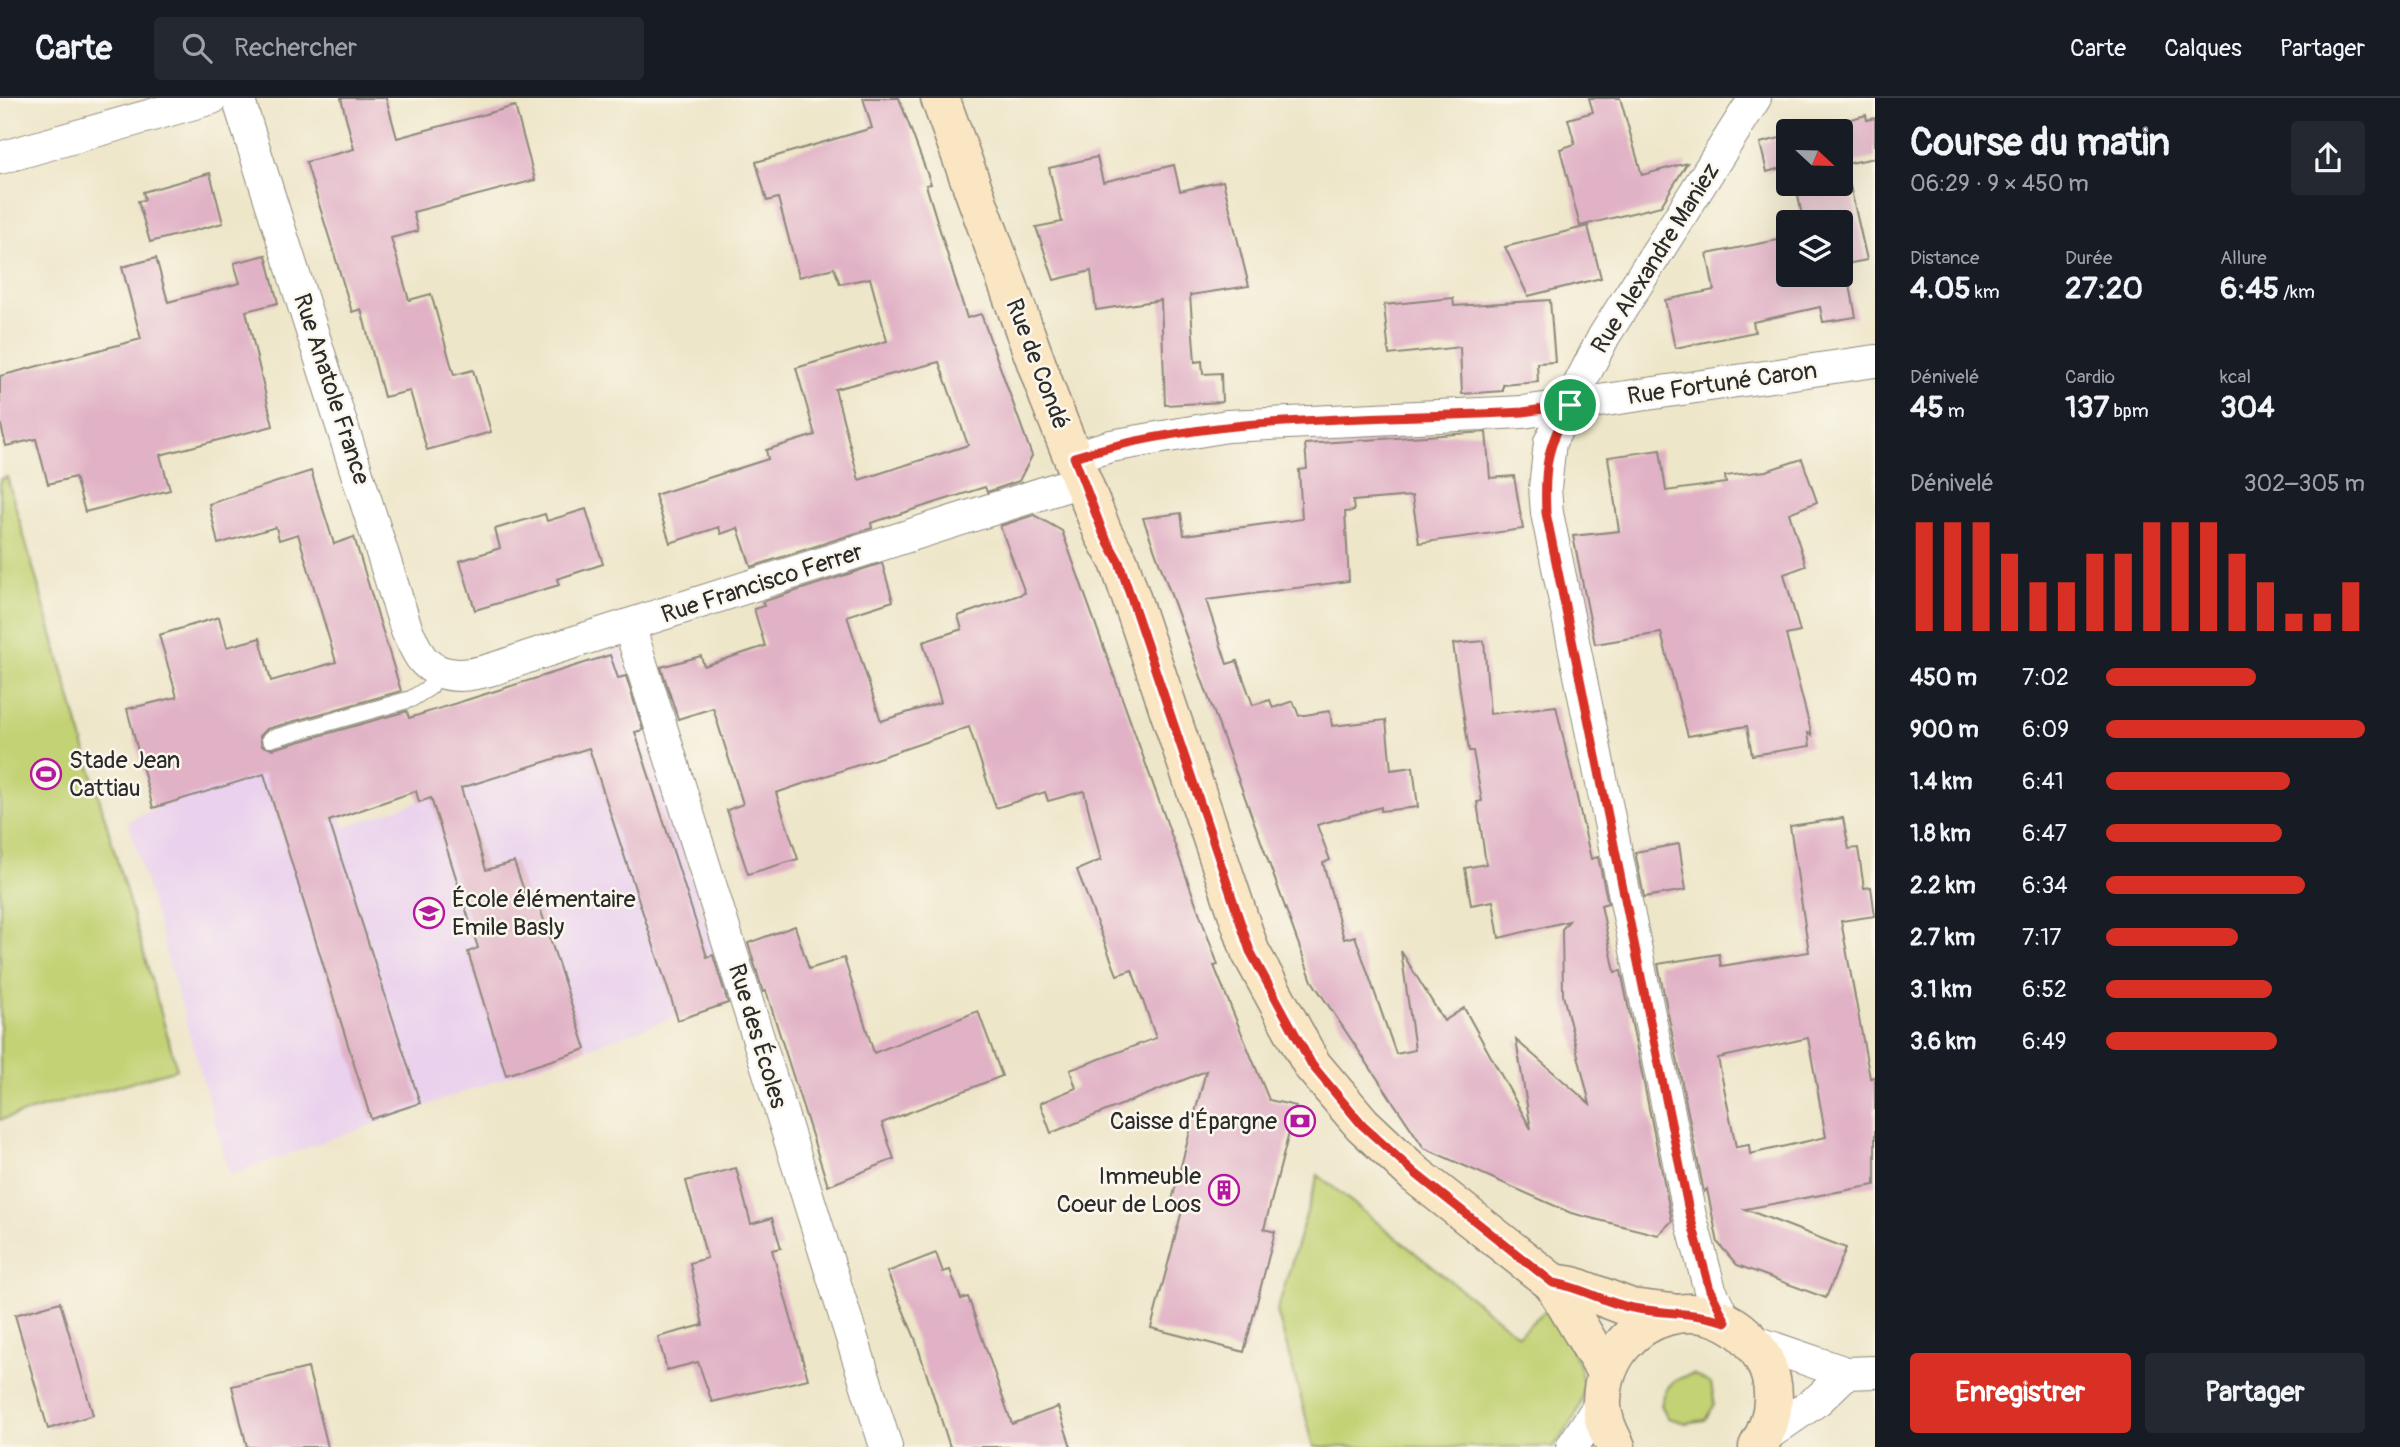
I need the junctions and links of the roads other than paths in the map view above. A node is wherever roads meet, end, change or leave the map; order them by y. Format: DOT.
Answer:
graph roads {
  1 [pos="212,98"];
  2 [pos="238,98"];
  3 [pos="940,98"];
  4 [pos="1755,98"];
  5 [pos="0,158"];
  6 [pos="1875,360"];
  7 [pos="1570,405"];
  8 [pos="1079,469"];
  9 [pos="629,625"];
  10 [pos="439,671"];
  11 [pos="270,739"];
  12 [pos="1553,1283"];
  13 [pos="1672,1313"];
  14 [pos="1739,1331"];
  15 [pos="1860,1372"];
  16 [pos="1604,1387"];
  17 [pos="1761,1442"];
  18 [pos="886,1447"];
  19 [pos="1572,1447"];
  20 [pos="1616,1447"];
  1 -- 5 [label="street"];
  2 -- 10 [label="street, Rue Anatole France"];
  3 -- 8 [label="main road, Rue de Condé"];
  4 -- 7 [label="street, Rue Alexandre Maniez"];
  6 -- 7 [label="street, Rue Fortuné Caron"];
  7 -- 8 [label="street, Rue Fortuné Caron"];
  7 -- 14 [label="street, Rue Alexandre Maniez"];
  8 -- 9 [label="street, Rue Francisco Ferrer"];
  8 -- 12 [label="main road, Rue de Condé"];
  9 -- 10 [label="street, Rue Francisco Ferrer"];
  9 -- 18 [label="street, Rue des Écoles"];
  10 -- 11 [label="lane"];
  12 -- 13 [label="main road"];
  12 -- 16 [label="main road"];
  13 -- 14 [label="main road"];
  13 -- 16 [label="main road"];
  14 -- 15 [label="street"];
  14 -- 17 [label="main road"];
  15 -- 17 [label="street"];
  16 -- 19 [label="street"];
  16 -- 20 [label="main road"];
}
